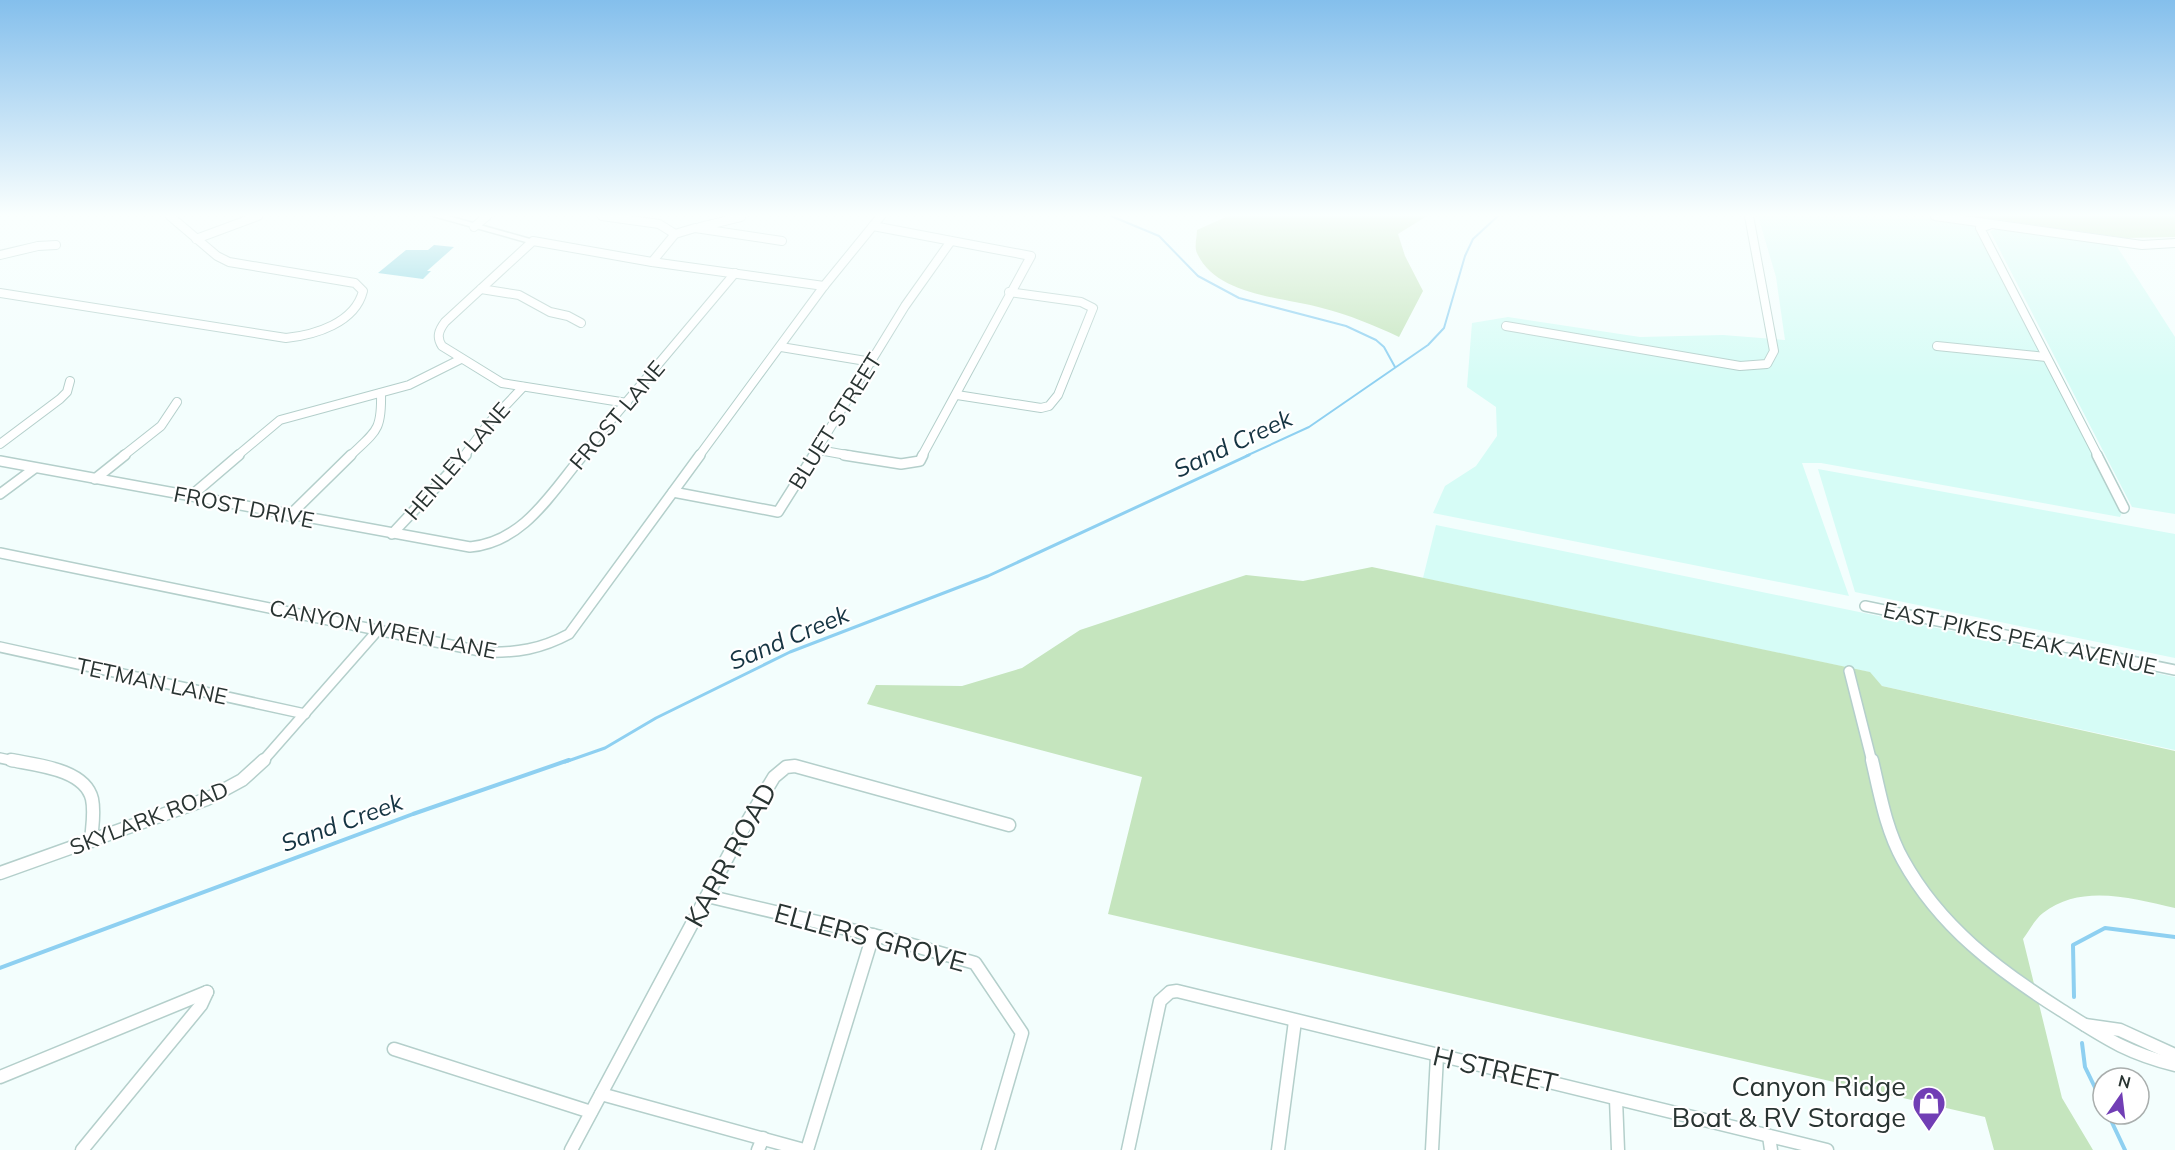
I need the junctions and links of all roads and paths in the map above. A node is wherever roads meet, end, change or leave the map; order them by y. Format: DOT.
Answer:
graph roads {
  1 [pos="267,270"];
  2 [pos="502,270"];
  3 [pos="710,270"];
  4 [pos="837,270"];
  5 [pos="930,270"];
  6 [pos="1023,270"];
  7 [pos="1759,270"];
  8 [pos="2001,270"];
  9 [pos="735,273"];
  10 [pos="824,286"];
  11 [pos="481,289"];
  12 [pos="1010,292"];
  13 [pos="0,293"];
  14 [pos="581,323"];
  15 [pos="1506,326"];
  16 [pos="1937,346"];
  17 [pos="781,347"];
  18 [pos="2046,357"];
  19 [pos="461,359"];
  20 [pos="872,362"];
  21 [pos="70,381"];
  22 [pos="523,387"];
  23 [pos="381,393"];
  24 [pos="957,395"];
  25 [pos="177,402"];
  26 [pos="627,403"];
  27 [pos="0,444"];
  28 [pos="819,450"];
  29 [pos="0,461"];
  30 [pos="35,468"];
  31 [pos="95,479"];
  32 [pos="673,492"];
  33 [pos="0,494"];
  34 [pos="191,496"];
  35 [pos="2124,508"];
  36 [pos="289,516"];
  37 [pos="392,534"];
  38 [pos="489,544"];
  39 [pos="0,553"];
  40 [pos="1865,606"];
  41 [pos="378,630"];
  42 [pos="0,647"];
  43 [pos="2175,670"];
  44 [pos="1850,671"];
  45 [pos="305,714"];
  46 [pos="0,758"];
  47 [pos="1009,825"];
  48 [pos="91,841"];
  49 [pos="0,873"];
  50 [pos="707,896"];
  51 [pos="873,935"];
  52 [pos="1295,1021"];
  53 [pos="2085,1025"];
  54 [pos="394,1049"];
  55 [pos="2175,1055"];
  56 [pos="1437,1056"];
  57 [pos="2175,1065"];
  58 [pos="0,1077"];
  59 [pos="601,1094"];
  60 [pos="1616,1099"];
  61 [pos="591,1112"];
  62 [pos="1769,1136"];
  63 [pos="760,1144"];
  64 [pos="82,1150"];
  65 [pos="571,1150"];
  66 [pos="806,1150"];
  67 [pos="988,1150"];
  68 [pos="1128,1150"];
  69 [pos="1278,1150"];
  70 [pos="1432,1150"];
  71 [pos="1618,1150"];
  72 [pos="1771,1150"];
  73 [pos="1827,1150"];
  1 -- 13 [label="street"];
  2 -- 11 [label="street"];
  3 -- 9 [label="street"];
  4 -- 10 [label="street, CANYON WREN LANE"];
  5 -- 20 [label="street, BLUET STREET"];
  6 -- 12 [label="street"];
  7 -- 15 [label="street"];
  8 -- 18 [label="street"];
  9 -- 10 [label="street"];
  9 -- 26 [label="street, FROST LANE"];
  10 -- 17 [label="street, CANYON WREN LANE"];
  11 -- 14 [label="street"];
  11 -- 19 [label="street"];
  12 -- 24 [label="street"];
  12 -- 24 [label="street"];
  16 -- 18 [label="street"];
  17 -- 20 [label="street"];
  17 -- 32 [label="street, CANYON WREN LANE"];
  18 -- 35 [label="street"];
  19 -- 22 [label="street"];
  19 -- 23 [label="street"];
  20 -- 28 [label="street, BLUET STREET"];
  21 -- 27 [label="street"];
  22 -- 26 [label="street"];
  22 -- 37 [label="street, HENLEY LANE"];
  23 -- 34 [label="street"];
  23 -- 36 [label="street"];
  24 -- 28 [label="street"];
  25 -- 31 [label="street"];
  26 -- 38 [label="street, FROST LANE"];
  28 -- 32 [label="street, BLUET STREET"];
  29 -- 30 [label="street, FROST DRIVE"];
  30 -- 31 [label="street, FROST DRIVE"];
  30 -- 33 [label="street"];
  31 -- 34 [label="street, FROST DRIVE"];
  32 -- 41 [label="street, CANYON WREN LANE"];
  34 -- 36 [label="street, FROST DRIVE"];
  36 -- 37 [label="street, FROST DRIVE"];
  37 -- 38 [label="street, FROST DRIVE"];
  39 -- 41 [label="street, CANYON WREN LANE"];
  40 -- 43 [label="street, EAST PIKES PEAK AVENUE"];
  41 -- 45 [label="street, SKYLARK ROAD"];
  42 -- 45 [label="street, TETMAN LANE"];
  44 -- 53 [label="street"];
  45 -- 48 [label="street, SKYLARK ROAD"];
  46 -- 48 [label="street"];
  47 -- 50 [label="street, KARR ROAD"];
  48 -- 49 [label="street, SKYLARK ROAD"];
  50 -- 51 [label="street, ELLERS GROVE"];
  50 -- 59 [label="street, KARR ROAD"];
  51 -- 66 [label="street"];
  51 -- 67 [label="street, ELLERS GROVE"];
  52 -- 56 [label="street, H STREET"];
  52 -- 68 [label="street, H STREET"];
  52 -- 69 [label="street"];
  53 -- 55 [label="street"];
  53 -- 57 [label="street"];
  54 -- 61 [label="street"];
  56 -- 60 [label="street, H STREET"];
  56 -- 70 [label="street"];
  58 -- 64 [label="street"];
  59 -- 61 [label="street, KARR ROAD"];
  59 -- 63 [label="street"];
  60 -- 62 [label="street, H STREET"];
  60 -- 71 [label="street"];
  61 -- 65 [label="street, KARR ROAD"];
  62 -- 72 [label="street"];
  62 -- 73 [label="street, H STREET"];
  63 -- 66 [label="street"];
}
